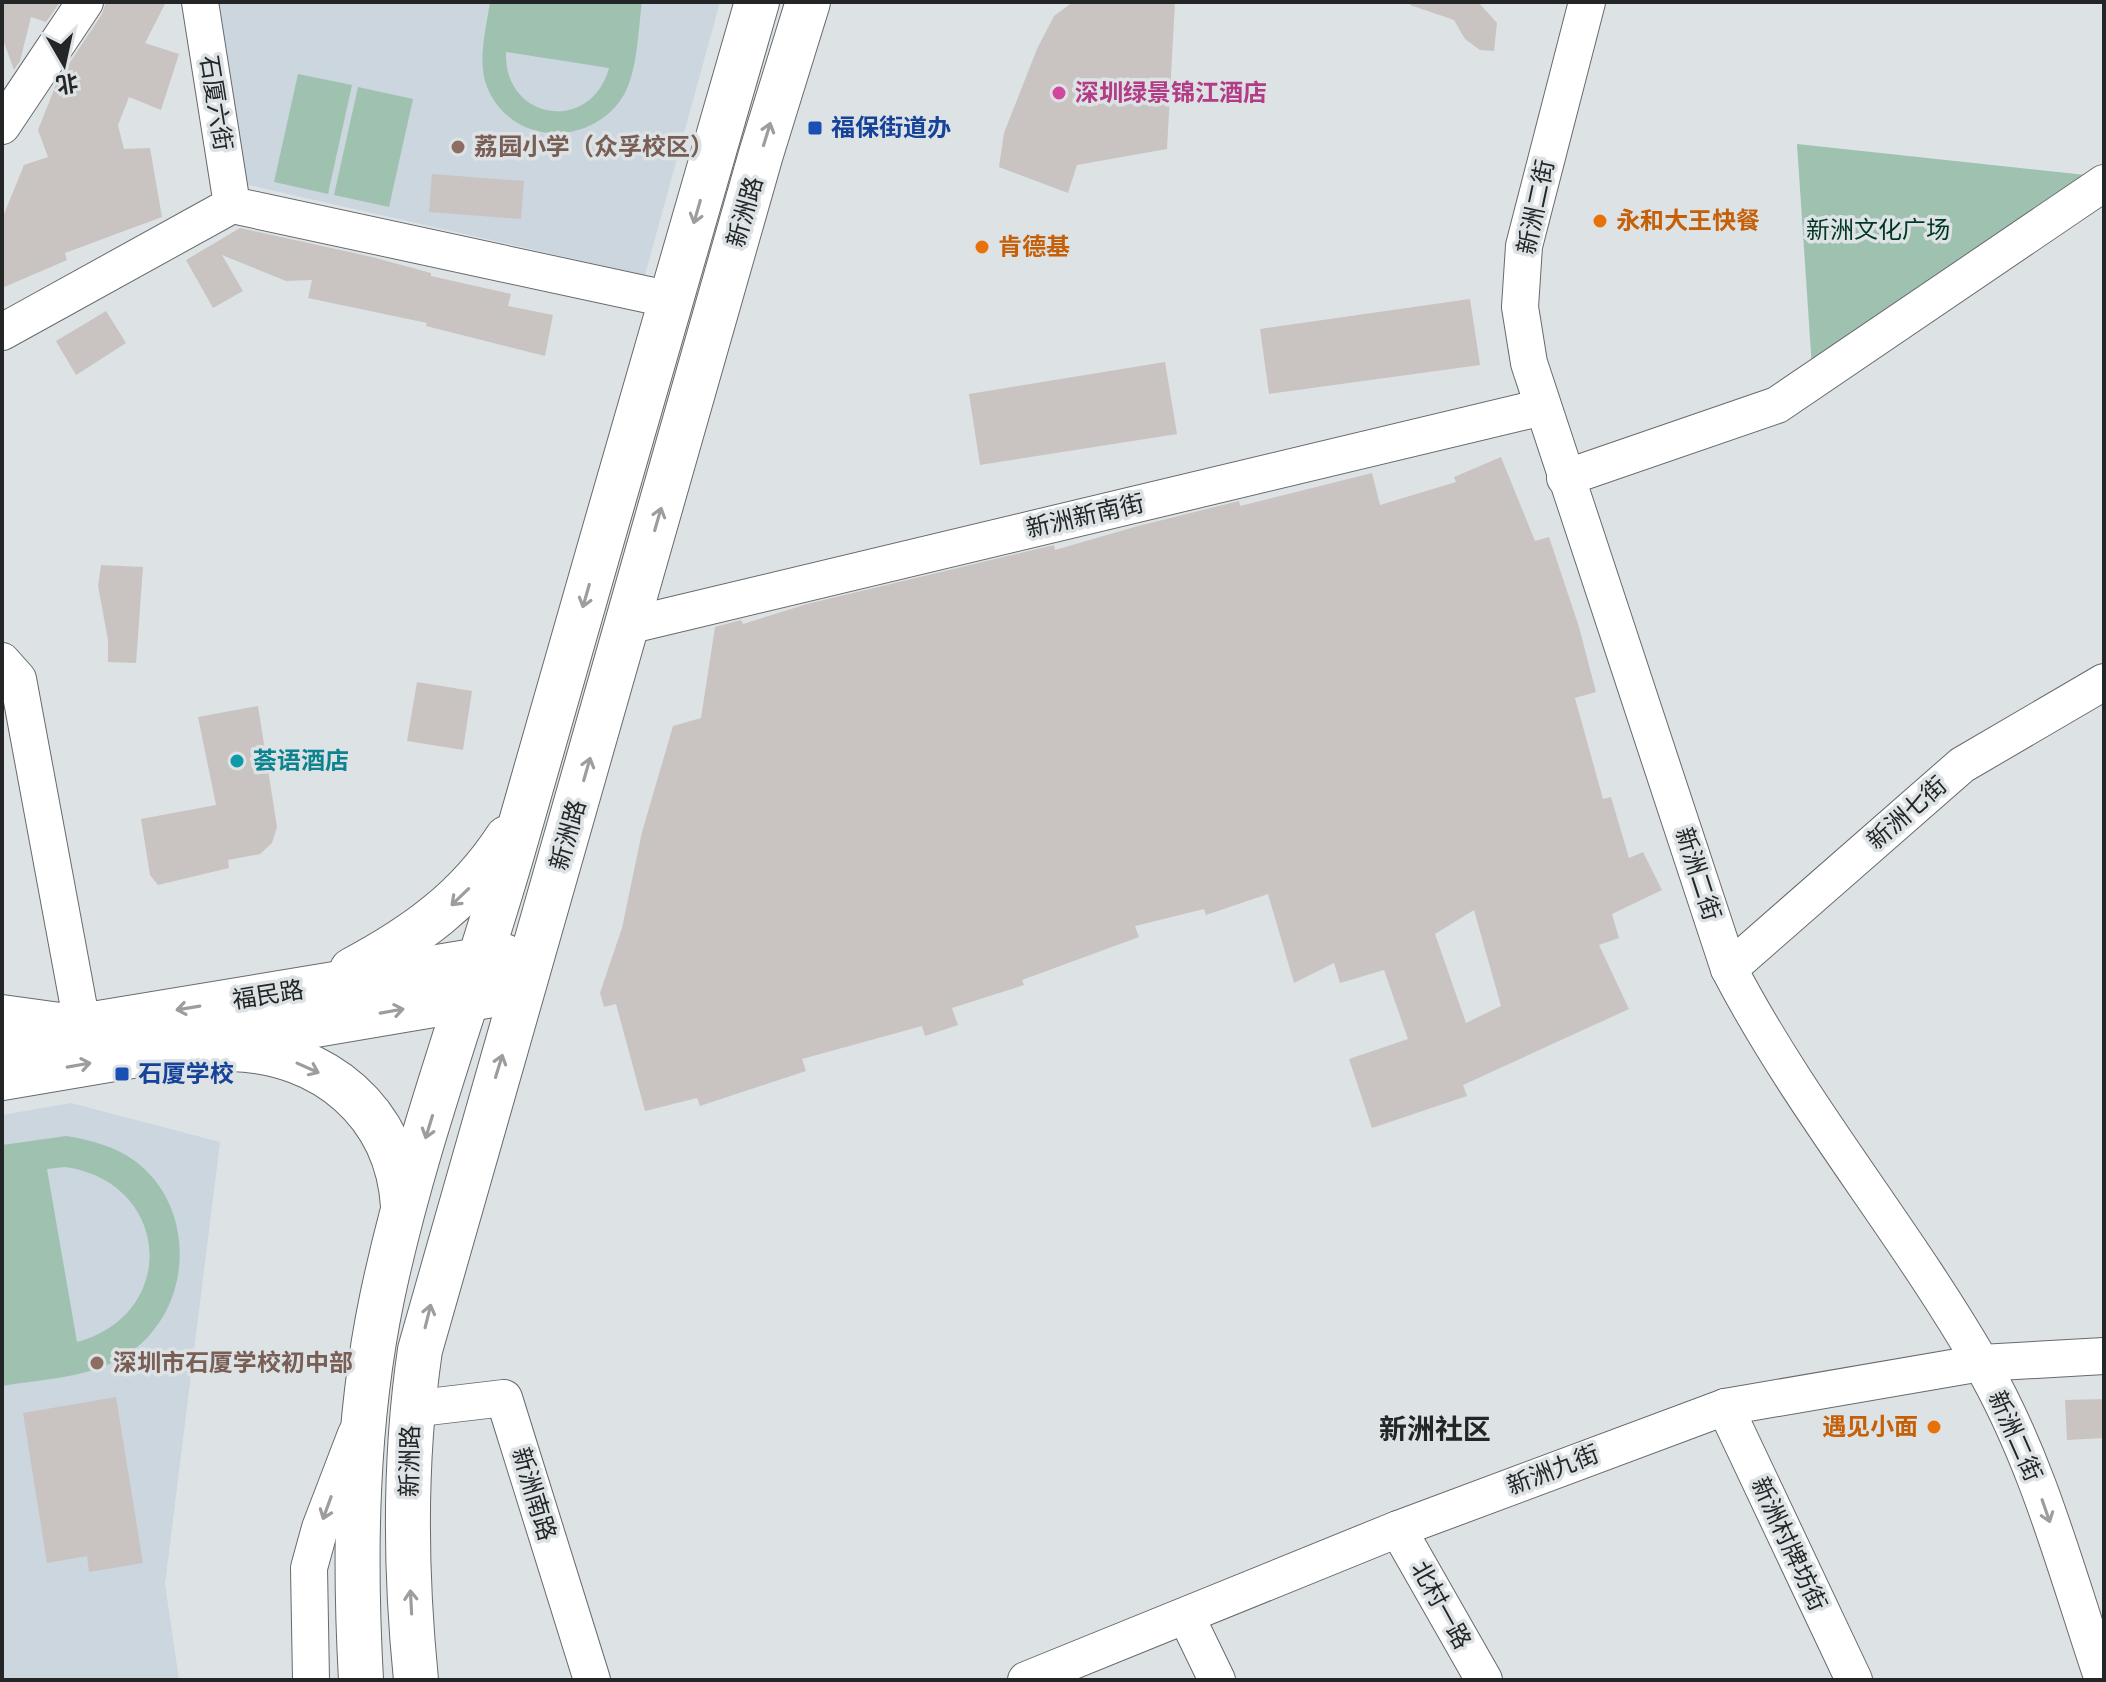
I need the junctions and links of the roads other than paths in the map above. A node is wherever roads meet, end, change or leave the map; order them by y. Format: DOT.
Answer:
graph roads {
  1 [pos="85,2"];
  2 [pos="200,2"];
  3 [pos="757,2"];
  4 [pos="808,2"];
  5 [pos="1587,2"];
  6 [pos="2,126"];
  7 [pos="2104,183"];
  8 [pos="232,205"];
  9 [pos="672,300"];
  10 [pos="2,332"];
  11 [pos="1543,407"];
  12 [pos="1565,478"];
  13 [pos="627,626"];
  14 [pos="2,661"];
  15 [pos="2104,682"];
  16 [pos="524,812"];
  17 [pos="1729,969"];
  18 [pos="528,971"];
  19 [pos="474,979"];
  20 [pos="293,992"];
  21 [pos="2,1013"];
  22 [pos="82,1024"];
  23 [pos="2,1039"];
  24 [pos="177,1048"];
  25 [pos="2,1078"];
  26 [pos="404,1213"];
  27 [pos="2104,1356"];
  28 [pos="1981,1363"];
  29 [pos="368,1392"];
  30 [pos="413,1394"];
  31 [pos="1725,1407"];
  32 [pos="1398,1529"];
  33 [pos="1186,1616"];
  34 [pos="311,1680"];
  35 [pos="361,1680"];
  36 [pos="416,1680"];
  37 [pos="592,1680"];
  38 [pos="1026,1680"];
  39 [pos="1217,1680"];
  40 [pos="1484,1680"];
  41 [pos="1854,1680"];
  42 [pos="2103,1680"];
  1 -- 6 [label="street"];
  2 -- 8 [label="street, 石厦六街"];
  3 -- 9 [label="main road, 新洲路, one-way"];
  13 -- 4 [label="main road, 新洲路, one-way"];
  5 -- 11 [label="street, 新洲二街"];
  7 -- 12 [label="street"];
  8 -- 9 [label="street"];
  8 -- 10 [label="street"];
  9 -- 16 [label="main road, 新洲路, one-way"];
  11 -- 12 [label="street, 新洲二街"];
  11 -- 13 [label="street, 新洲新南街"];
  12 -- 17 [label="street, 新洲二街"];
  18 -- 13 [label="main road, 新洲路, one-way"];
  14 -- 22 [label="street"];
  15 -- 17 [label="street, 新洲七街"];
  16 -- 19 [label="main road, 新洲路"];
  16 -- 20 [label="main road, one-way"];
  17 -- 28 [label="street, 新洲二街"];
  18 -- 19 [label="main road, 福民路"];
  30 -- 18 [label="main road, 新洲路, one-way"];
  19 -- 20 [label="main road, 福民路"];
  24 -- 19 [label="main road, 福民路, one-way"];
  19 -- 26 [label="main road, 新洲路, one-way"];
  20 -- 22 [label="main road, 福民路, one-way"];
  21 -- 22 [label="street"];
  22 -- 23 [label="main road, 福民路"];
  25 -- 24 [label="main road, 福民路, one-way"];
  24 -- 26 [label="main road, one-way"];
  26 -- 29 [label="main road, 新洲路"];
  27 -- 28 [label="street, 新洲九街"];
  28 -- 31 [label="street, 新洲九街"];
  28 -- 42 [label="street, 新洲二街, one-way"];
  29 -- 30 [label="main road"];
  29 -- 34 [label="street, one-way"];
  29 -- 35 [label="main road, 新洲路"];
  36 -- 30 [label="main road, 新洲路, one-way"];
  30 -- 37 [label="street, 新洲南路"];
  31 -- 32 [label="street, 新洲九街"];
  31 -- 41 [label="street, 新洲村牌坊街"];
  32 -- 33 [label="street, 新洲九街"];
  32 -- 40 [label="street, 北村一路"];
  33 -- 38 [label="street, 新洲九街"];
  33 -- 39 [label="street"];
}
